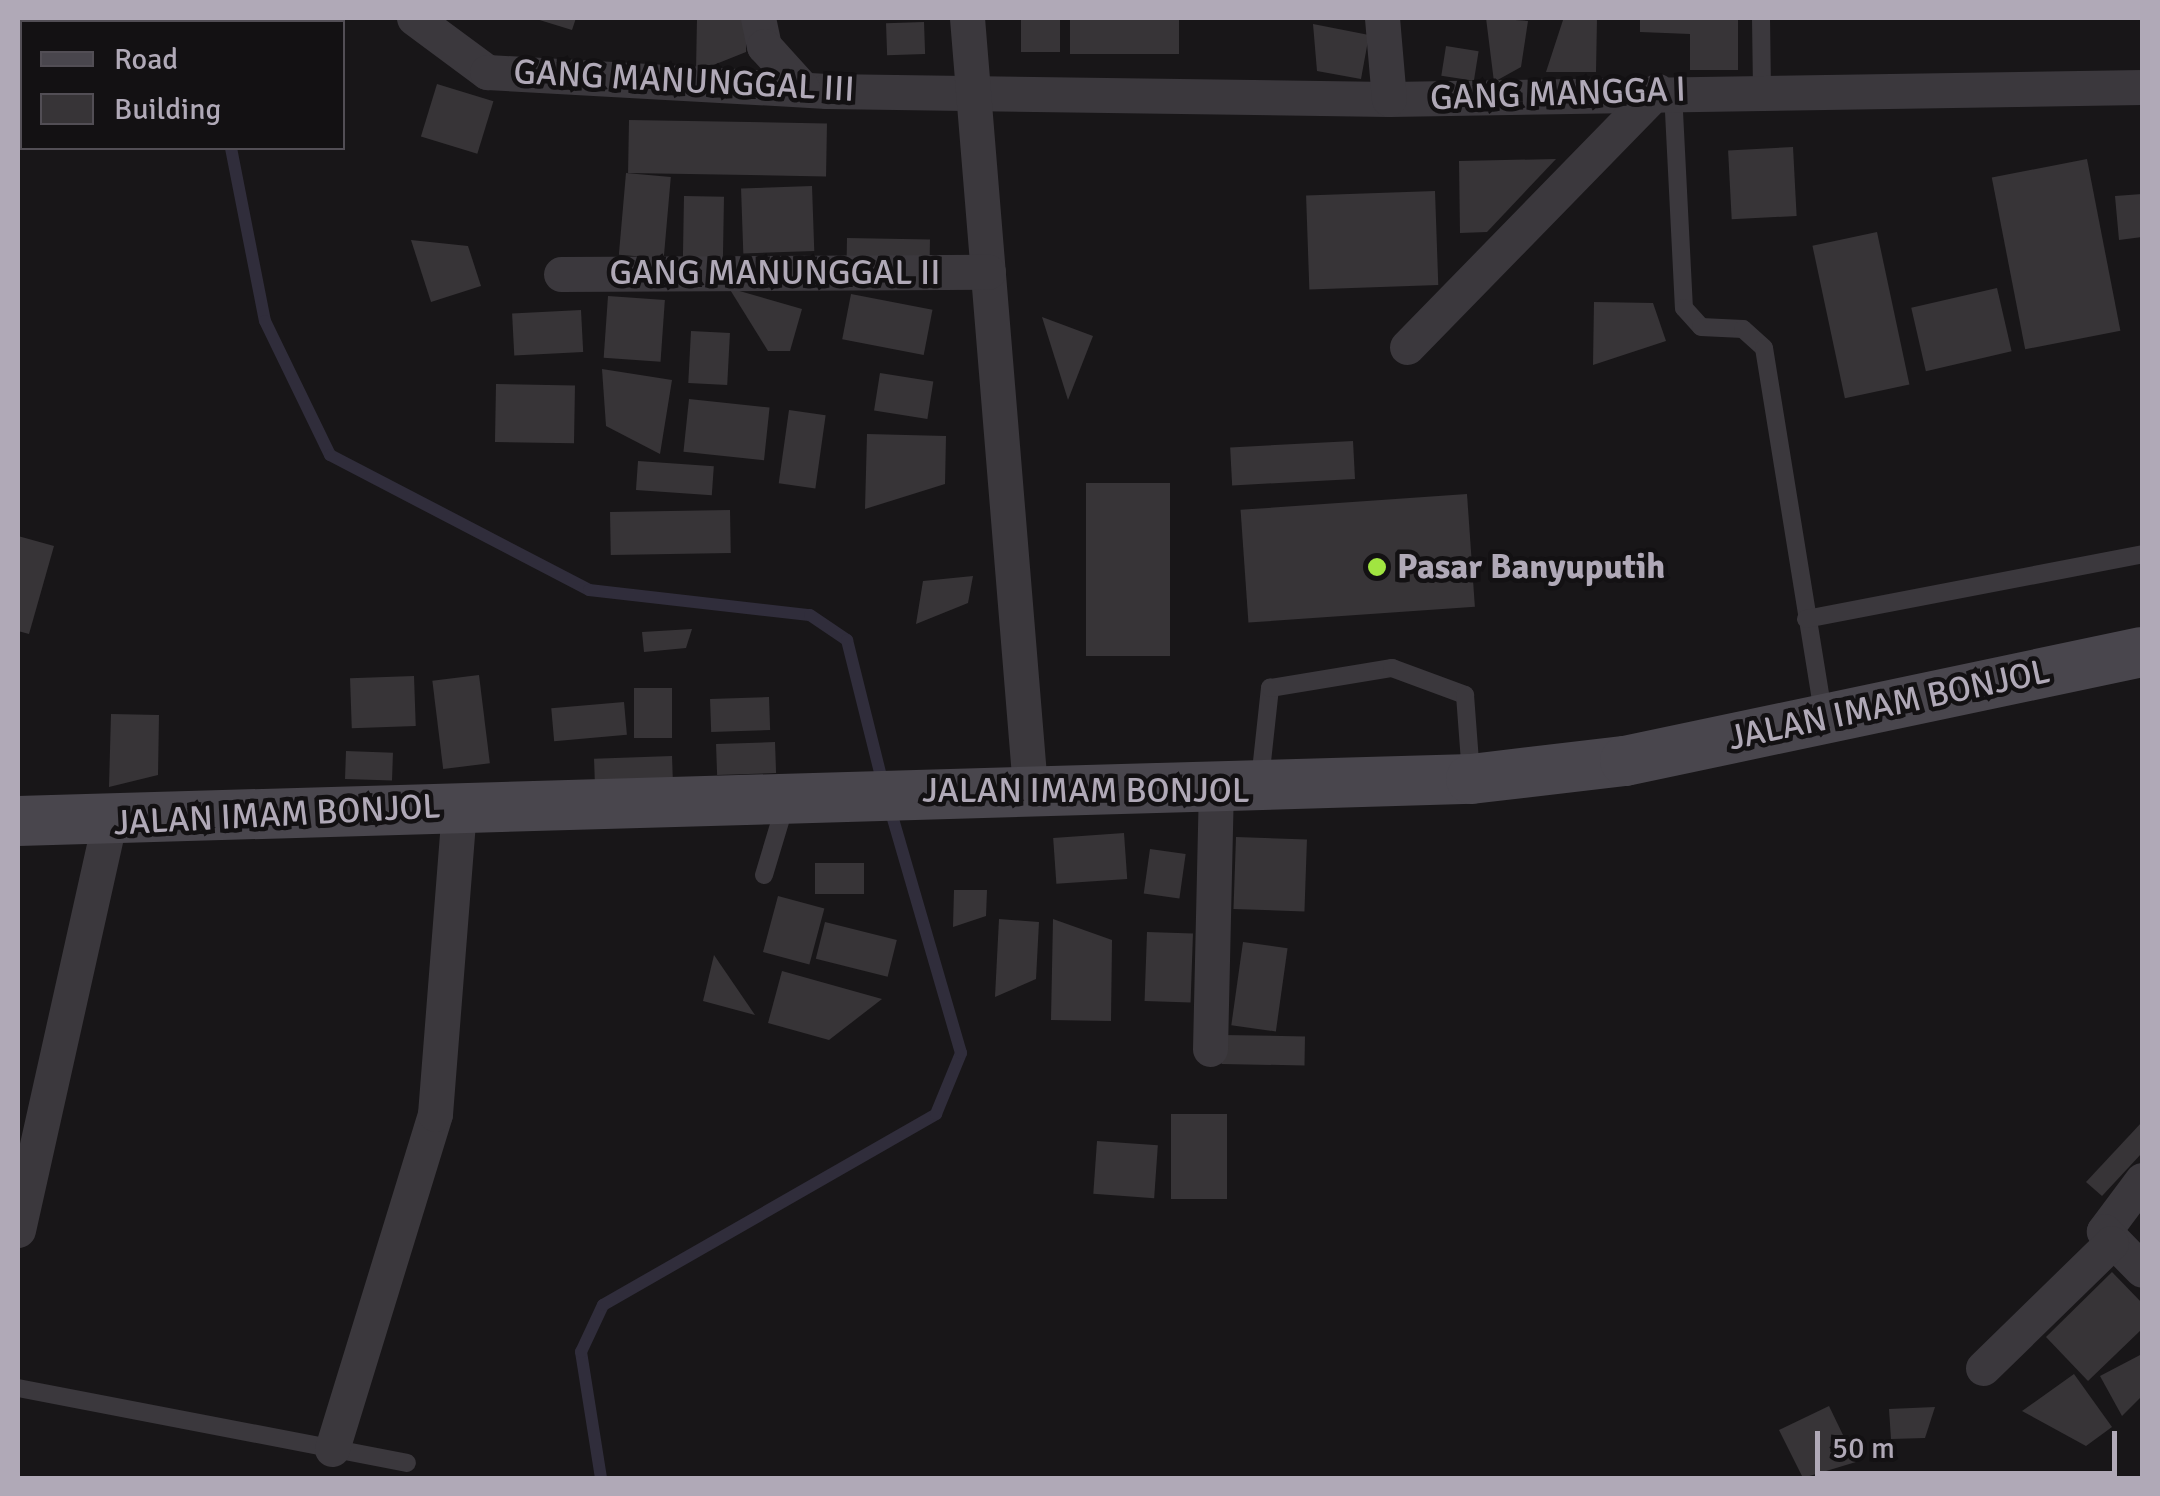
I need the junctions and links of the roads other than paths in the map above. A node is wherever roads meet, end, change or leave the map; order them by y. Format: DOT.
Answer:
graph roads {
  1 [pos="414,18"];
  2 [pos="758,18"];
  3 [pos="967,18"];
  4 [pos="1382,18"];
  5 [pos="1762,18"];
  6 [pos="2142,87"];
  7 [pos="802,88"];
  8 [pos="973,88"];
  9 [pos="1762,89"];
  10 [pos="1665,90"];
  11 [pos="1389,99"];
  12 [pos="988,272"];
  13 [pos="562,274"];
  14 [pos="1407,347"];
  15 [pos="2142,554"];
  16 [pos="1806,619"];
  17 [pos="2142,652"];
  18 [pos="1824,718"];
  19 [pos="1471,778"];
  20 [pos="1030,788"];
  21 [pos="1238,792"];
  22 [pos="787,799"];
  23 [pos="458,807"];
  24 [pos="18,821"];
  25 [pos="109,823"];
  26 [pos="764,875"];
  27 [pos="1210,1049"];
  28 [pos="2142,1180"];
  29 [pos="18,1230"];
  30 [pos="2111,1243"];
  31 [pos="2142,1270"];
  32 [pos="1983,1368"];
  33 [pos="18,1388"];
  34 [pos="332,1448"];
  35 [pos="406,1463"];
  1 -- 7 [label="street, GANG MANUNGGAL III"];
  2 -- 7 [label="street"];
  3 -- 8 [label="street"];
  4 -- 11 [label="street"];
  5 -- 9 [label="lane"];
  6 -- 9 [label="street, GANG MANGGA I"];
  7 -- 8 [label="street, GANG MANUNGGAL III"];
  8 -- 11 [label="street, GANG MANGGA I"];
  8 -- 12 [label="street"];
  9 -- 10 [label="street, GANG MANGGA I"];
  10 -- 11 [label="street, GANG MANGGA I"];
  10 -- 14 [label="street"];
  10 -- 16 [label="lane"];
  12 -- 13 [label="street, GANG MANUNGGAL II"];
  12 -- 20 [label="street"];
  15 -- 16 [label="lane"];
  16 -- 18 [label="lane"];
  17 -- 18 [label="main road, JALAN IMAM BONJOL"];
  18 -- 19 [label="main road, JALAN IMAM BONJOL"];
  19 -- 21 [label="main road, JALAN IMAM BONJOL"];
  19 -- 21 [label="lane"];
  20 -- 21 [label="main road, JALAN IMAM BONJOL"];
  20 -- 22 [label="main road, JALAN IMAM BONJOL"];
  21 -- 27 [label="street"];
  22 -- 23 [label="main road, JALAN IMAM BONJOL"];
  22 -- 26 [label="lane"];
  23 -- 25 [label="main road, JALAN IMAM BONJOL"];
  23 -- 34 [label="street"];
  24 -- 25 [label="main road, JALAN IMAM BONJOL"];
  25 -- 29 [label="street"];
  28 -- 30 [label="street"];
  30 -- 31 [label="street"];
  30 -- 32 [label="street"];
  33 -- 34 [label="lane"];
  34 -- 35 [label="lane"];
}
